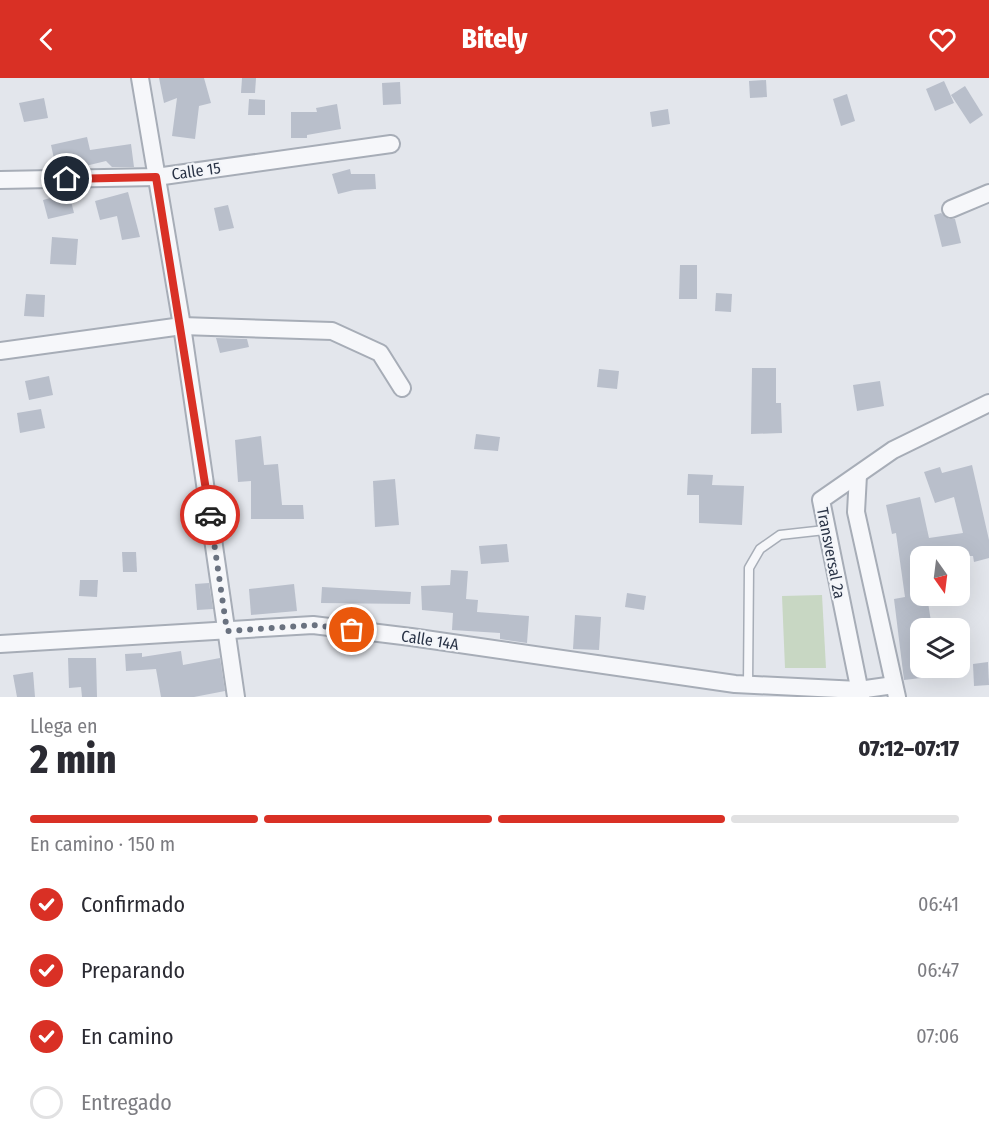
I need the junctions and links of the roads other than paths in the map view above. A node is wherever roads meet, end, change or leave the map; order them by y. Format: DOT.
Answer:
graph roads {
  1 [pos="140,78"];
  2 [pos="392,144"];
  3 [pos="156,177"];
  4 [pos="0,180"];
  5 [pos="989,193"];
  6 [pos="951,209"];
  7 [pos="182,327"];
  8 [pos="0,351"];
  9 [pos="402,388"];
  10 [pos="989,403"];
  11 [pos="858,475"];
  12 [pos="825,530"];
  13 [pos="227,631"];
  14 [pos="0,644"];
  15 [pos="739,689"];
  16 [pos="895,691"];
  17 [pos="860,694"];
  18 [pos="236,697"];
  1 -- 3 [label="street"];
  2 -- 3 [label="street, Calle 15"];
  3 -- 4 [label="street, Calle 15"];
  3 -- 7 [label="street"];
  5 -- 6 [label="street"];
  7 -- 8 [label="street"];
  7 -- 9 [label="street"];
  7 -- 13 [label="street"];
  10 -- 11 [label="street, Transversal 2a"];
  11 -- 12 [label="street, Transversal 2a"];
  11 -- 16 [label="street"];
  12 -- 15 [label="lane"];
  12 -- 17 [label="street, Transversal 2a"];
  13 -- 14 [label="street, Calle 14A"];
  13 -- 15 [label="street, Calle 14A"];
  13 -- 18 [label="street"];
  15 -- 17 [label="street, Calle 14A"];
  16 -- 17 [label="street, Calle 14A"];
}
